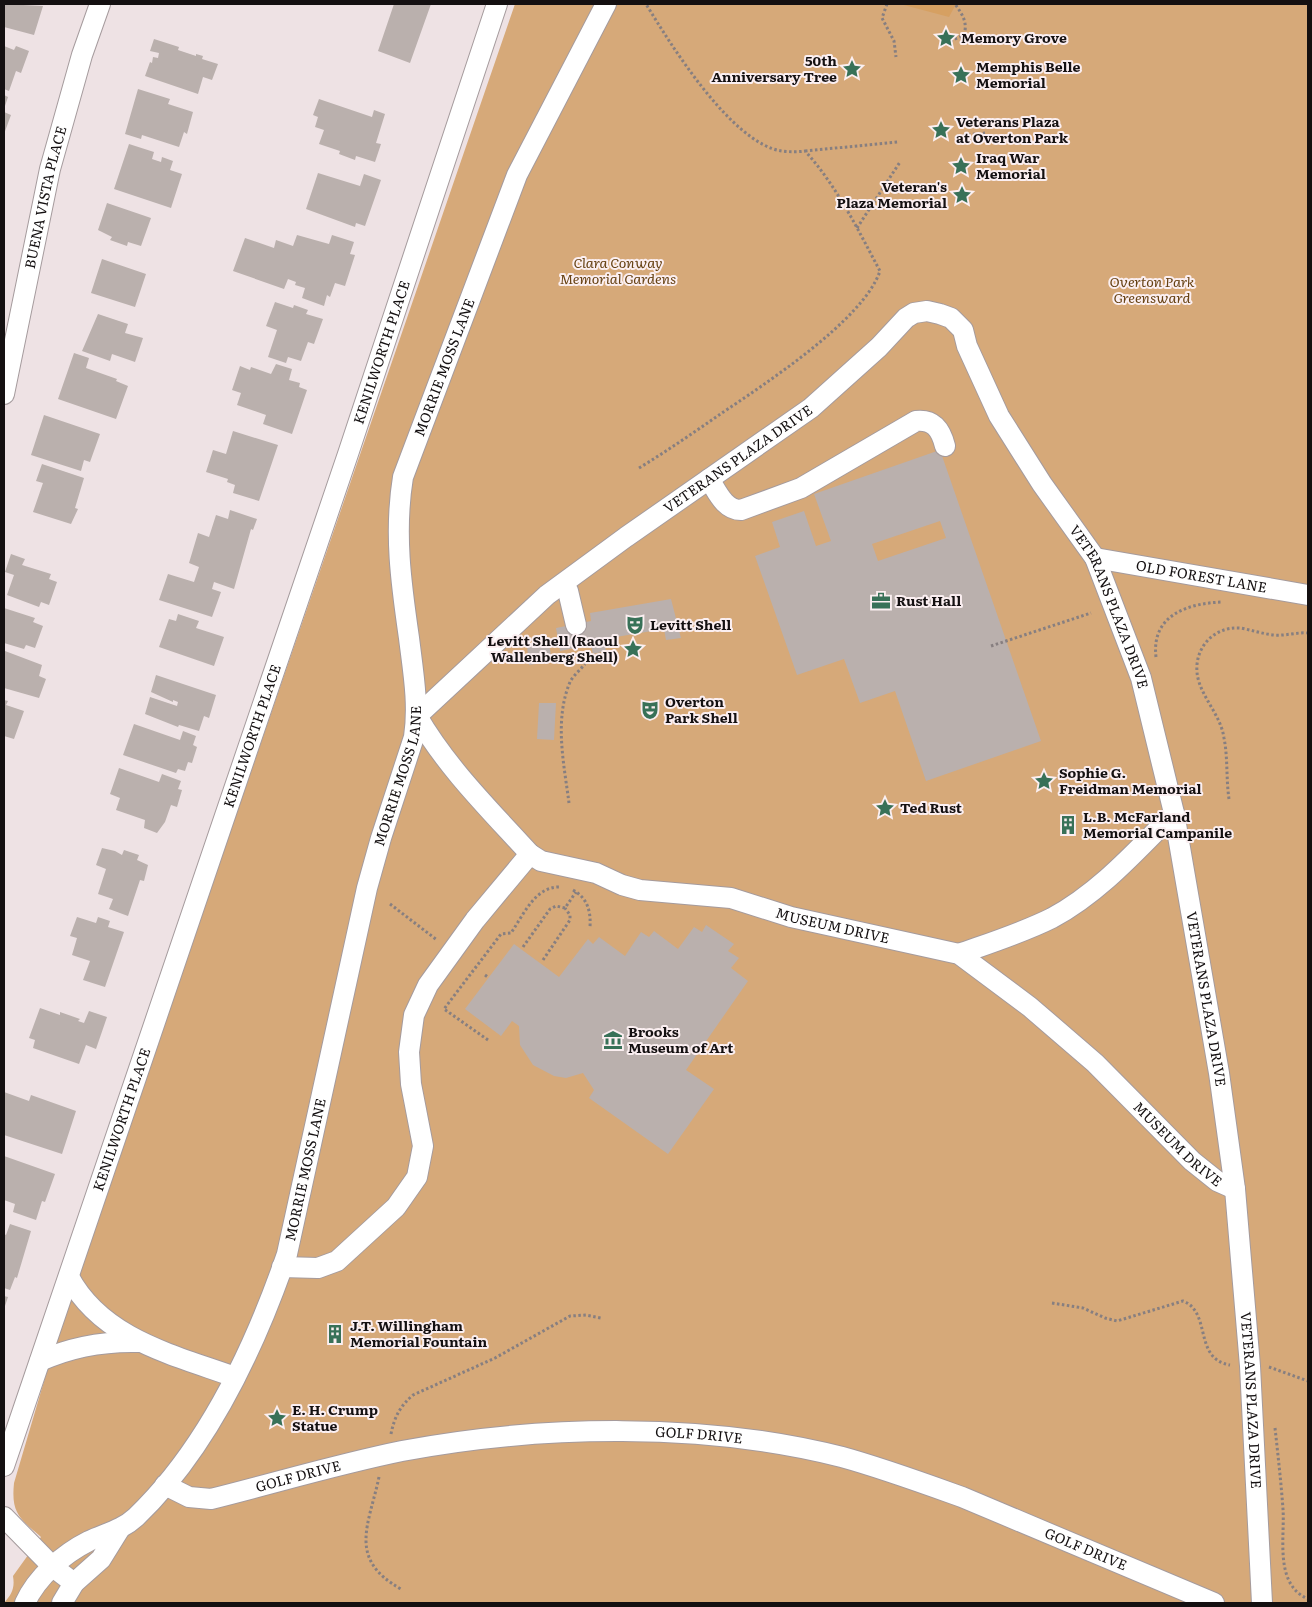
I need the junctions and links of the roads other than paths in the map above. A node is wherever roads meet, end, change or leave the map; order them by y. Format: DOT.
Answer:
graph roads {
  1 [pos="100,4"];
  2 [pos="497,4"];
  3 [pos="606,4"];
  4 [pos="4,394"];
  5 [pos="945,446"];
  6 [pos="709,479"];
  7 [pos="1095,558"];
  8 [pos="563,584"];
  9 [pos="1308,595"];
  10 [pos="576,625"];
  11 [pos="417,716"];
  12 [pos="1174,813"];
  13 [pos="530,854"];
  14 [pos="958,954"];
  15 [pos="1235,1189"];
  16 [pos="282,1267"];
  17 [pos="69,1277"];
  18 [pos="139,1342"];
  19 [pos="40,1361"];
  20 [pos="235,1378"];
  21 [pos="4,1466"];
  22 [pos="165,1484"];
  23 [pos="4,1516"];
  24 [pos="119,1530"];
  25 [pos="53,1567"];
  26 [pos="74,1583"];
  27 [pos="26,1603"];
  28 [pos="62,1603"];
  29 [pos="1214,1603"];
  30 [pos="1262,1603"];
  1 -- 4 [label="street, BUENA VISTA PLACE"];
  2 -- 17 [label="street, KENILWORTH PLACE"];
  3 -- 11 [label="street, MORRIE MOSS LANE"];
  5 -- 6 [label="street"];
  6 -- 7 [label="street, VETERANS PLAZA DRIVE"];
  6 -- 8 [label="street, VETERANS PLAZA DRIVE"];
  7 -- 9 [label="street, OLD FOREST LANE"];
  7 -- 12 [label="street, VETERANS PLAZA DRIVE"];
  8 -- 10 [label="street"];
  8 -- 11 [label="street, VETERANS PLAZA DRIVE"];
  11 -- 13 [label="street, MUSEUM DRIVE"];
  11 -- 16 [label="street, MORRIE MOSS LANE"];
  12 -- 14 [label="street"];
  12 -- 15 [label="street, VETERANS PLAZA DRIVE"];
  13 -- 14 [label="street, MUSEUM DRIVE"];
  13 -- 16 [label="street"];
  14 -- 15 [label="street, MUSEUM DRIVE"];
  15 -- 30 [label="street, VETERANS PLAZA DRIVE"];
  16 -- 20 [label="street, MORRIE MOSS LANE"];
  17 -- 18 [label="street"];
  17 -- 19 [label="street, KENILWORTH PLACE"];
  18 -- 19 [label="street"];
  18 -- 20 [label="street"];
  19 -- 21 [label="street, KENILWORTH PLACE"];
  20 -- 22 [label="street, MORRIE MOSS LANE"];
  22 -- 24 [label="street, MORRIE MOSS LANE"];
  22 -- 29 [label="street, GOLF DRIVE"];
  23 -- 25 [label="street"];
  24 -- 25 [label="street, MORRIE MOSS LANE"];
  24 -- 26 [label="street, MORRIE MOSS LANE"];
  25 -- 26 [label="street"];
  25 -- 27 [label="street"];
  26 -- 28 [label="street"];
}
